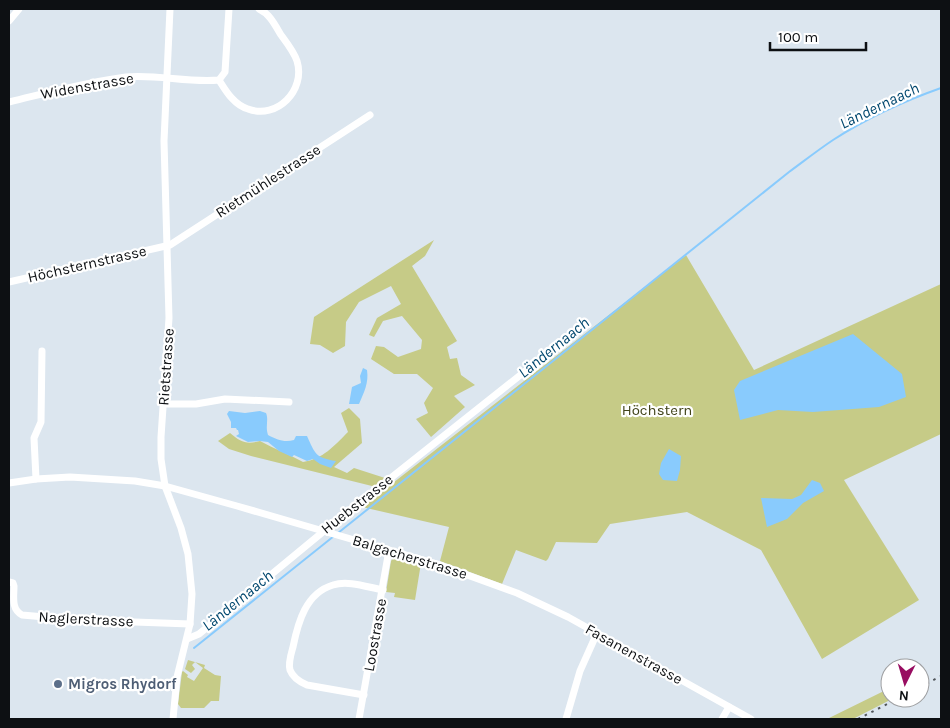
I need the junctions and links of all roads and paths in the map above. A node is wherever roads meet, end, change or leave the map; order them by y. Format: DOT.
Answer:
graph roads {
  1 [pos="19,9"];
  2 [pos="170,9"];
  3 [pos="229,9"];
  4 [pos="259,9"];
  5 [pos="9,21"];
  6 [pos="166,79"];
  7 [pos="219,80"];
  8 [pos="9,102"];
  9 [pos="370,115"];
  10 [pos="166,247"];
  11 [pos="9,282"];
  12 [pos="42,351"];
  13 [pos="528,368"];
  14 [pos="289,402"];
  15 [pos="163,404"];
  16 [pos="36,478"];
  17 [pos="9,483"];
  18 [pos="165,486"];
  19 [pos="326,531"];
  20 [pos="389,550"];
  21 [pos="9,582"];
  22 [pos="383,590"];
  23 [pos="537,602"];
  24 [pos="190,624"];
  25 [pos="597,633"];
  26 [pos="187,639"];
  27 [pos="364,695"];
  28 [pos="729,707"];
  29 [pos="173,719"];
  30 [pos="359,719"];
  31 [pos="566,719"];
  32 [pos="722,719"];
  33 [pos="751,719"];
  1 -- 5 [label="street"];
  2 -- 6 [label="street, Rietstrasse"];
  3 -- 7 [label="street"];
  4 -- 7 [label="street"];
  6 -- 7 [label="street, Widenstrasse"];
  6 -- 8 [label="street, Widenstrasse"];
  6 -- 10 [label="street, Rietstrasse"];
  9 -- 10 [label="street, Rietmühlestrasse"];
  10 -- 11 [label="street, Höchsternstrasse"];
  10 -- 15 [label="street, Rietstrasse"];
  12 -- 16 [label="street"];
  13 -- 19 [label="street, Huebstrasse"];
  14 -- 15 [label="street"];
  15 -- 18 [label="street, Rietstrasse"];
  16 -- 17 [label="street, Balgacherstrasse"];
  16 -- 18 [label="street, Balgacherstrasse"];
  18 -- 19 [label="street, Balgacherstrasse"];
  18 -- 24 [label="street, Rietstrasse"];
  19 -- 20 [label="street, Balgacherstrasse"];
  19 -- 26 [label="street, Huebstrasse"];
  20 -- 22 [label="street, Loostrasse"];
  20 -- 23 [label="street, Balgacherstrasse"];
  21 -- 24 [label="street, Naglerstrasse"];
  22 -- 27 [label="street, Loostrasse"];
  22 -- 27 [label="street"];
  23 -- 25 [label="street, Fasanenstrasse"];
  24 -- 26 [label="street, Rietstrasse"];
  25 -- 28 [label="street, Fasanenstrasse"];
  25 -- 31 [label="street"];
  26 -- 29 [label="street, Rietstrasse"];
  27 -- 30 [label="street, Loostrasse"];
  28 -- 32 [label="street"];
  28 -- 33 [label="street, Fasanenstrasse"];
}
